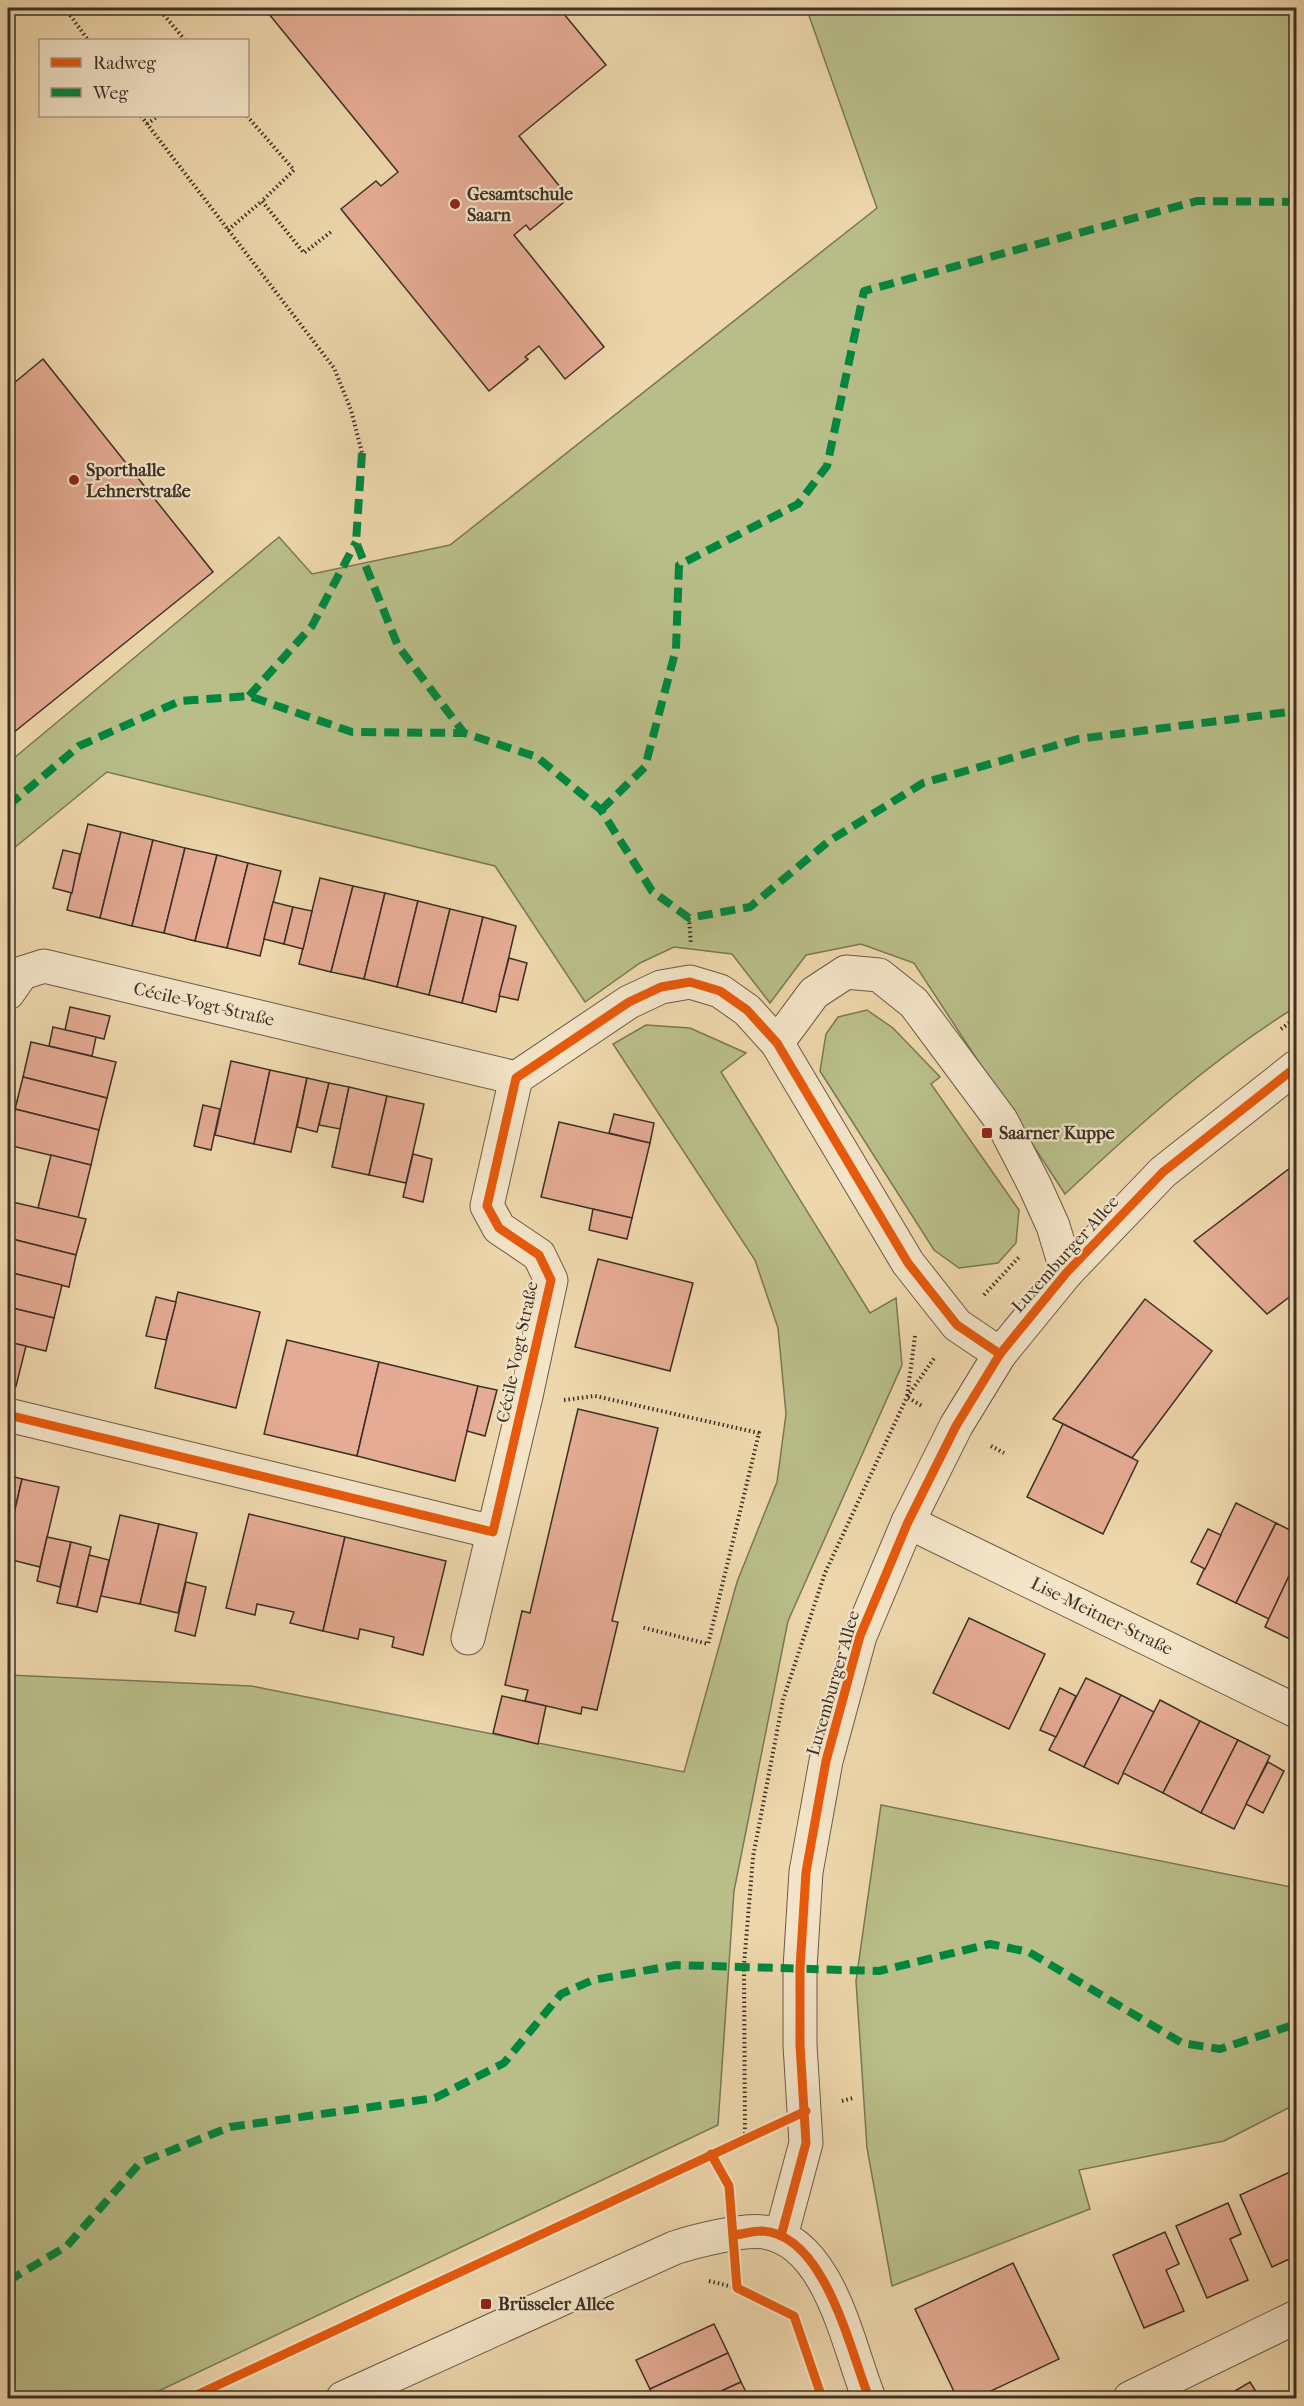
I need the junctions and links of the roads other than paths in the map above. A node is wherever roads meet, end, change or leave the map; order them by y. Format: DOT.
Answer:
graph roads {
  1 [pos="8,993"];
  2 [pos="777,1043"];
  3 [pos="1296,1067"];
  4 [pos="516,1078"];
  5 [pos="1067,1272"];
  6 [pos="1000,1354"];
  7 [pos="8,1414"];
  8 [pos="908,1522"];
  9 [pos="493,1532"];
  10 [pos="468,1638"];
  11 [pos="1296,1711"];
  12 [pos="781,2236"];
  13 [pos="1296,2317"];
  14 [pos="379,2391"];
  15 [pos="343,2398"];
  16 [pos="869,2398"];
  17 [pos="1130,2398"];
  1 -- 4 [label="street, Cécile-Vogt-Straße"];
  2 -- 4 [label="street"];
  2 -- 5 [label="street"];
  2 -- 6 [label="street"];
  3 -- 5 [label="street, Luxemburger Allee"];
  4 -- 9 [label="street, Cécile-Vogt-Straße"];
  5 -- 6 [label="street, Luxemburger Allee"];
  6 -- 8 [label="street, Luxemburger Allee"];
  7 -- 9 [label="street"];
  8 -- 11 [label="street, Lise-Meitner-Straße"];
  8 -- 12 [label="street, Luxemburger Allee"];
  9 -- 10 [label="street, Cécile-Vogt-Straße"];
  12 -- 14 [label="street"];
  12 -- 16 [label="street"];
  13 -- 17 [label="street"];
  14 -- 15 [label="street"];
}
